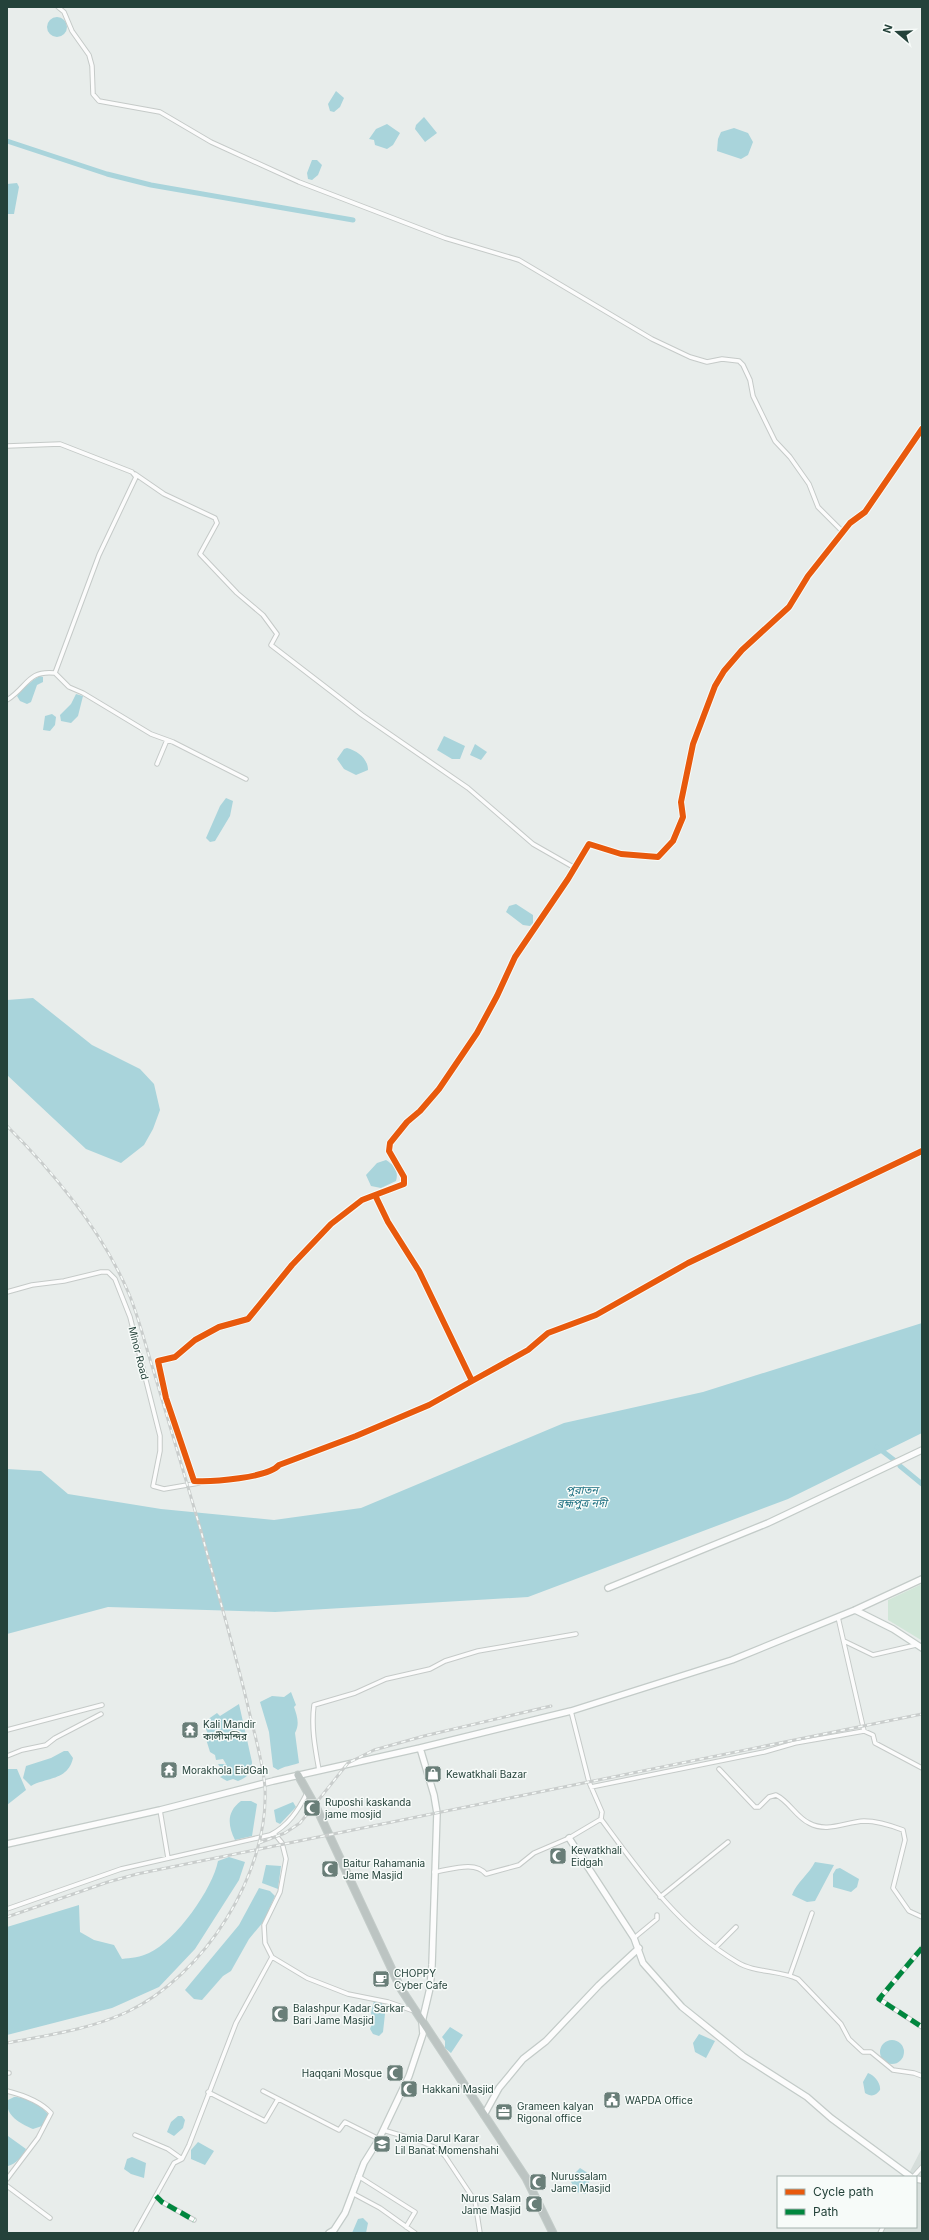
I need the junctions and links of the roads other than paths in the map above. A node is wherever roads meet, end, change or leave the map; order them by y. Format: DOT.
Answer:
graph roads {
  1 [pos="58,7"];
  2 [pos="922,429"];
  3 [pos="7,446"];
  4 [pos="135,474"];
  5 [pos="843,532"];
  6 [pos="55,673"];
  7 [pos="7,700"];
  8 [pos="167,740"];
  9 [pos="157,764"];
  10 [pos="246,779"];
  11 [pos="575,868"];
  12 [pos="922,1152"];
  13 [pos="375,1195"];
  14 [pos="7,1292"];
  15 [pos="472,1381"];
  16 [pos="922,1450"];
  17 [pos="206,1482"];
  18 [pos="922,1580"];
  19 [pos="608,1588"];
  20 [pos="855,1610"];
  21 [pos="838,1617"];
  22 [pos="576,1634"];
  23 [pos="844,1641"];
  24 [pos="919,1646"];
  25 [pos="102,1705"];
  26 [pos="571,1711"];
  27 [pos="101,1714"];
  28 [pos="7,1730"];
  29 [pos="864,1731"];
  30 [pos="420,1748"];
  31 [pos="7,1756"];
  32 [pos="922,1768"];
  33 [pos="719,1769"];
  34 [pos="319,1770"];
  35 [pos="298,1775"];
  36 [pos="591,1786"];
  37 [pos="307,1792"];
  38 [pos="160,1810"];
  39 [pos="600,1819"];
  40 [pos="274,1833"];
  41 [pos="569,1838"];
  42 [pos="728,1842"];
  43 [pos="7,1844"];
  44 [pos="168,1858"];
  45 [pos="434,1872"];
  46 [pos="660,1897"];
  47 [pos="7,1909"];
  48 [pos="812,1913"];
  49 [pos="657,1915"];
  50 [pos="922,1917"];
  51 [pos="736,1927"];
  52 [pos="634,1938"];
  53 [pos="716,1947"];
  54 [pos="639,1948"];
  55 [pos="922,1948"];
  56 [pos="272,1957"];
  57 [pos="790,1975"];
  58 [pos="416,2012"];
  59 [pos="422,2022"];
  60 [pos="922,2027"];
  61 [pos="922,2076"];
  62 [pos="7,2091"];
  63 [pos="263,2091"];
  64 [pos="208,2092"];
  65 [pos="278,2099"];
  66 [pos="484,2115"];
  67 [pos="383,2130"];
  68 [pos="134,2135"];
  69 [pos="379,2139"];
  70 [pos="182,2159"];
  71 [pos="922,2167"];
  72 [pos="358,2176"];
  73 [pos="911,2176"];
  74 [pos="913,2176"];
  75 [pos="7,2179"];
  76 [pos="7,2186"];
  77 [pos="352,2193"];
  78 [pos="156,2196"];
  79 [pos="50,2218"];
  80 [pos="194,2220"];
  81 [pos="406,2227"];
  82 [pos="134,2233"];
  83 [pos="329,2233"];
  84 [pos="415,2233"];
  85 [pos="480,2233"];
  86 [pos="553,2233"];
  1 -- 5 [label="street"];
  2 -- 5 [label="street"];
  3 -- 4 [label="street"];
  4 -- 6 [label="street"];
  4 -- 11 [label="street"];
  5 -- 11 [label="street"];
  6 -- 7 [label="street"];
  6 -- 8 [label="street"];
  8 -- 9 [label="street"];
  8 -- 10 [label="street"];
  11 -- 13 [label="street"];
  12 -- 15 [label="street"];
  13 -- 15 [label="street"];
  13 -- 17 [label="street"];
  14 -- 17 [label="street, Minor Road"];
  15 -- 17 [label="street"];
  16 -- 19 [label="street"];
  18 -- 20 [label="street"];
  20 -- 21 [label="street"];
  20 -- 24 [label="street"];
  21 -- 23 [label="street"];
  21 -- 26 [label="street"];
  22 -- 34 [label="street"];
  23 -- 24 [label="street"];
  23 -- 29 [label="street"];
  25 -- 28 [label="street"];
  26 -- 30 [label="street"];
  26 -- 36 [label="street"];
  27 -- 31 [label="street"];
  29 -- 32 [label="street"];
  29 -- 36 [label="street"];
  30 -- 34 [label="street"];
  30 -- 45 [label="street"];
  33 -- 50 [label="street"];
  34 -- 35 [label="street"];
  35 -- 37 [label="highway"];
  35 -- 38 [label="street"];
  36 -- 39 [label="street"];
  37 -- 40 [label="street"];
  37 -- 58 [label="highway"];
  38 -- 43 [label="street"];
  38 -- 44 [label="street"];
  39 -- 41 [label="street"];
  39 -- 46 [label="street"];
  40 -- 44 [label="street"];
  40 -- 56 [label="street"];
  41 -- 45 [label="street"];
  41 -- 52 [label="street"];
  42 -- 46 [label="street"];
  44 -- 47 [label="street"];
  45 -- 59 [label="street"];
  46 -- 53 [label="street"];
  48 -- 57 [label="street"];
  49 -- 52 [label="street"];
  51 -- 53 [label="street"];
  52 -- 54 [label="street"];
  53 -- 57 [label="street"];
  54 -- 66 [label="street"];
  54 -- 73 [label="street"];
  55 -- 60 [label="street"];
  56 -- 58 [label="street"];
  56 -- 64 [label="street"];
  57 -- 61 [label="street"];
  58 -- 59 [label="highway"];
  59 -- 66 [label="highway"];
  59 -- 67 [label="street"];
  62 -- 75 [label="street"];
  63 -- 65 [label="street"];
  64 -- 65 [label="street"];
  64 -- 70 [label="street"];
  65 -- 69 [label="street"];
  66 -- 86 [label="highway"];
  67 -- 69 [label="street"];
  67 -- 85 [label="street"];
  68 -- 70 [label="street"];
  69 -- 72 [label="street"];
  70 -- 78 [label="street"];
  71 -- 74 [label="street"];
  72 -- 77 [label="street"];
  72 -- 81 [label="street"];
  76 -- 79 [label="street"];
  77 -- 81 [label="street"];
  77 -- 83 [label="street"];
  78 -- 80 [label="street"];
  78 -- 82 [label="street"];
  81 -- 84 [label="street"];
}
